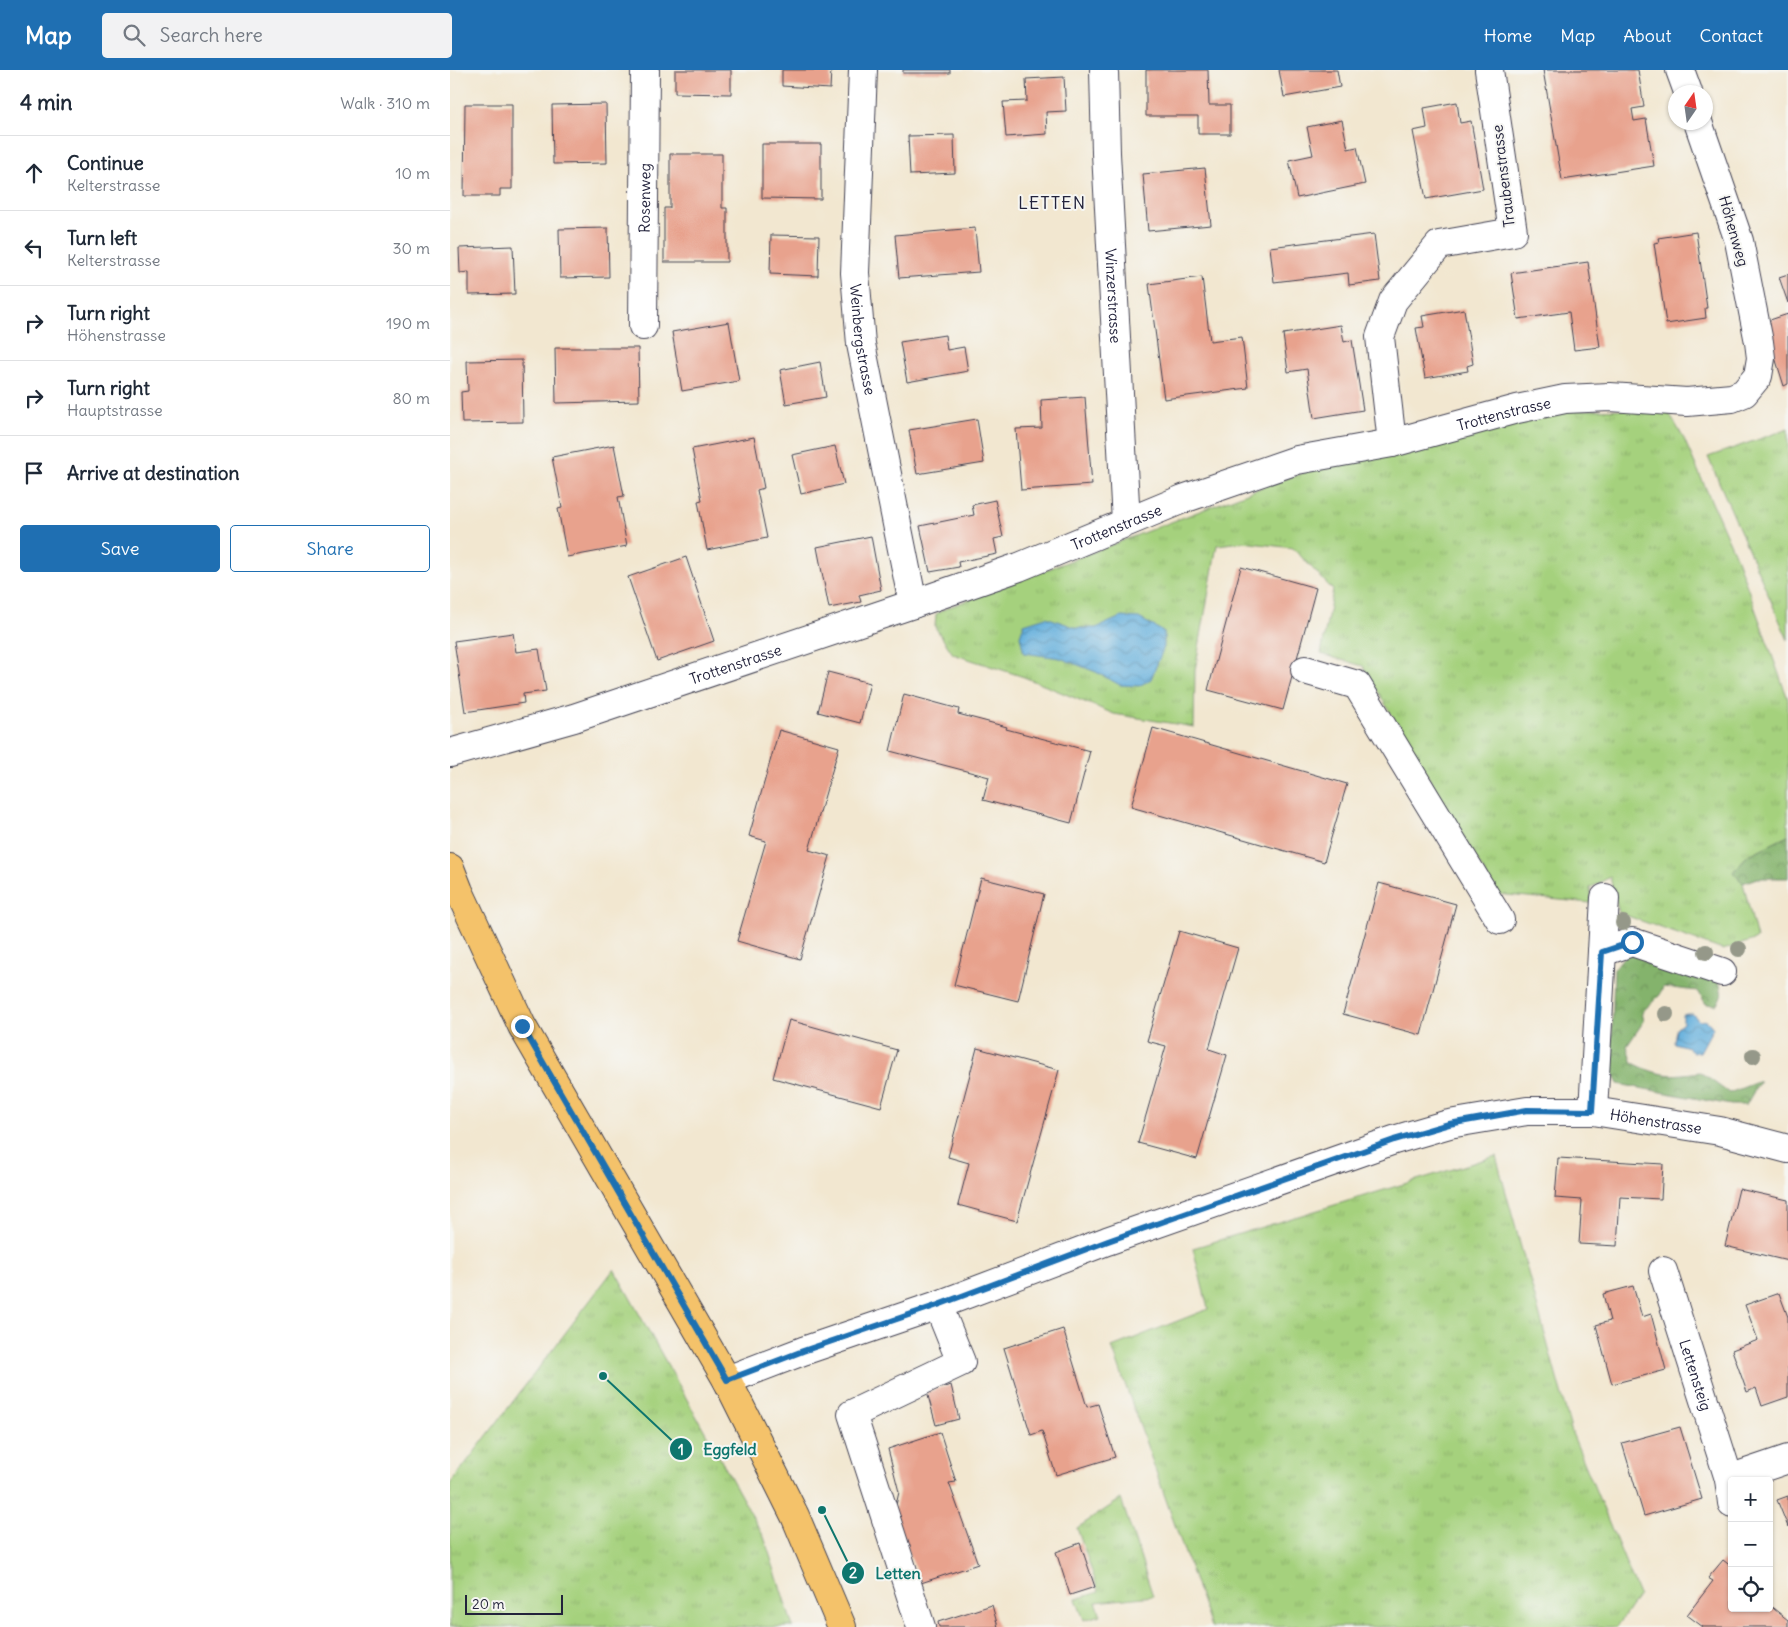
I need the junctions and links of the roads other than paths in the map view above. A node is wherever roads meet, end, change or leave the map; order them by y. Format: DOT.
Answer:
graph roads {
  1 [pos="645,70"];
  2 [pos="863,70"];
  3 [pos="1104,70"];
  4 [pos="1489,70"];
  5 [pos="1680,70"];
  6 [pos="1685,85"];
  7 [pos="1701,130"];
  8 [pos="643,326"];
  9 [pos="1759,342"];
  10 [pos="1392,442"];
  11 [pos="1126,522"];
  12 [pos="914,604"];
  13 [pos="1305,670"];
  14 [pos="450,753"];
  15 [pos="450,868"];
  16 [pos="1605,898"];
  17 [pos="1500,920"];
  18 [pos="1602,952"];
  19 [pos="1722,972"];
  20 [pos="1592,1111"];
  21 [pos="1788,1149"];
  22 [pos="1663,1271"];
  23 [pos="938,1305"];
  24 [pos="727,1380"];
  25 [pos="1788,1459"];
  26 [pos="1755,1477"];
  27 [pos="1728,1484"];
  28 [pos="842,1627"];
  29 [pos="921,1627"];
  1 -- 8 [label="street, Rosenweg"];
  2 -- 12 [label="street, Weinbergstrasse"];
  3 -- 11 [label="street, Winzerstrasse"];
  4 -- 10 [label="street, Traubenstrasse"];
  5 -- 6 [label="street"];
  7 -- 9 [label="street, Höhenweg"];
  9 -- 10 [label="street, Trottenstrasse"];
  10 -- 11 [label="street, Trottenstrasse"];
  11 -- 12 [label="street, Trottenstrasse"];
  12 -- 14 [label="street, Trottenstrasse"];
  13 -- 17 [label="street"];
  15 -- 24 [label="main road"];
  16 -- 18 [label="street"];
  18 -- 19 [label="street"];
  18 -- 20 [label="street"];
  20 -- 21 [label="street, Höhenstrasse"];
  20 -- 23 [label="street, Höhenstrasse"];
  22 -- 27 [label="street, Lettensteig"];
  23 -- 24 [label="street, Höhenstrasse"];
  23 -- 29 [label="street"];
  24 -- 28 [label="main road"];
  25 -- 26 [label="street, Lettensteig"];
}
